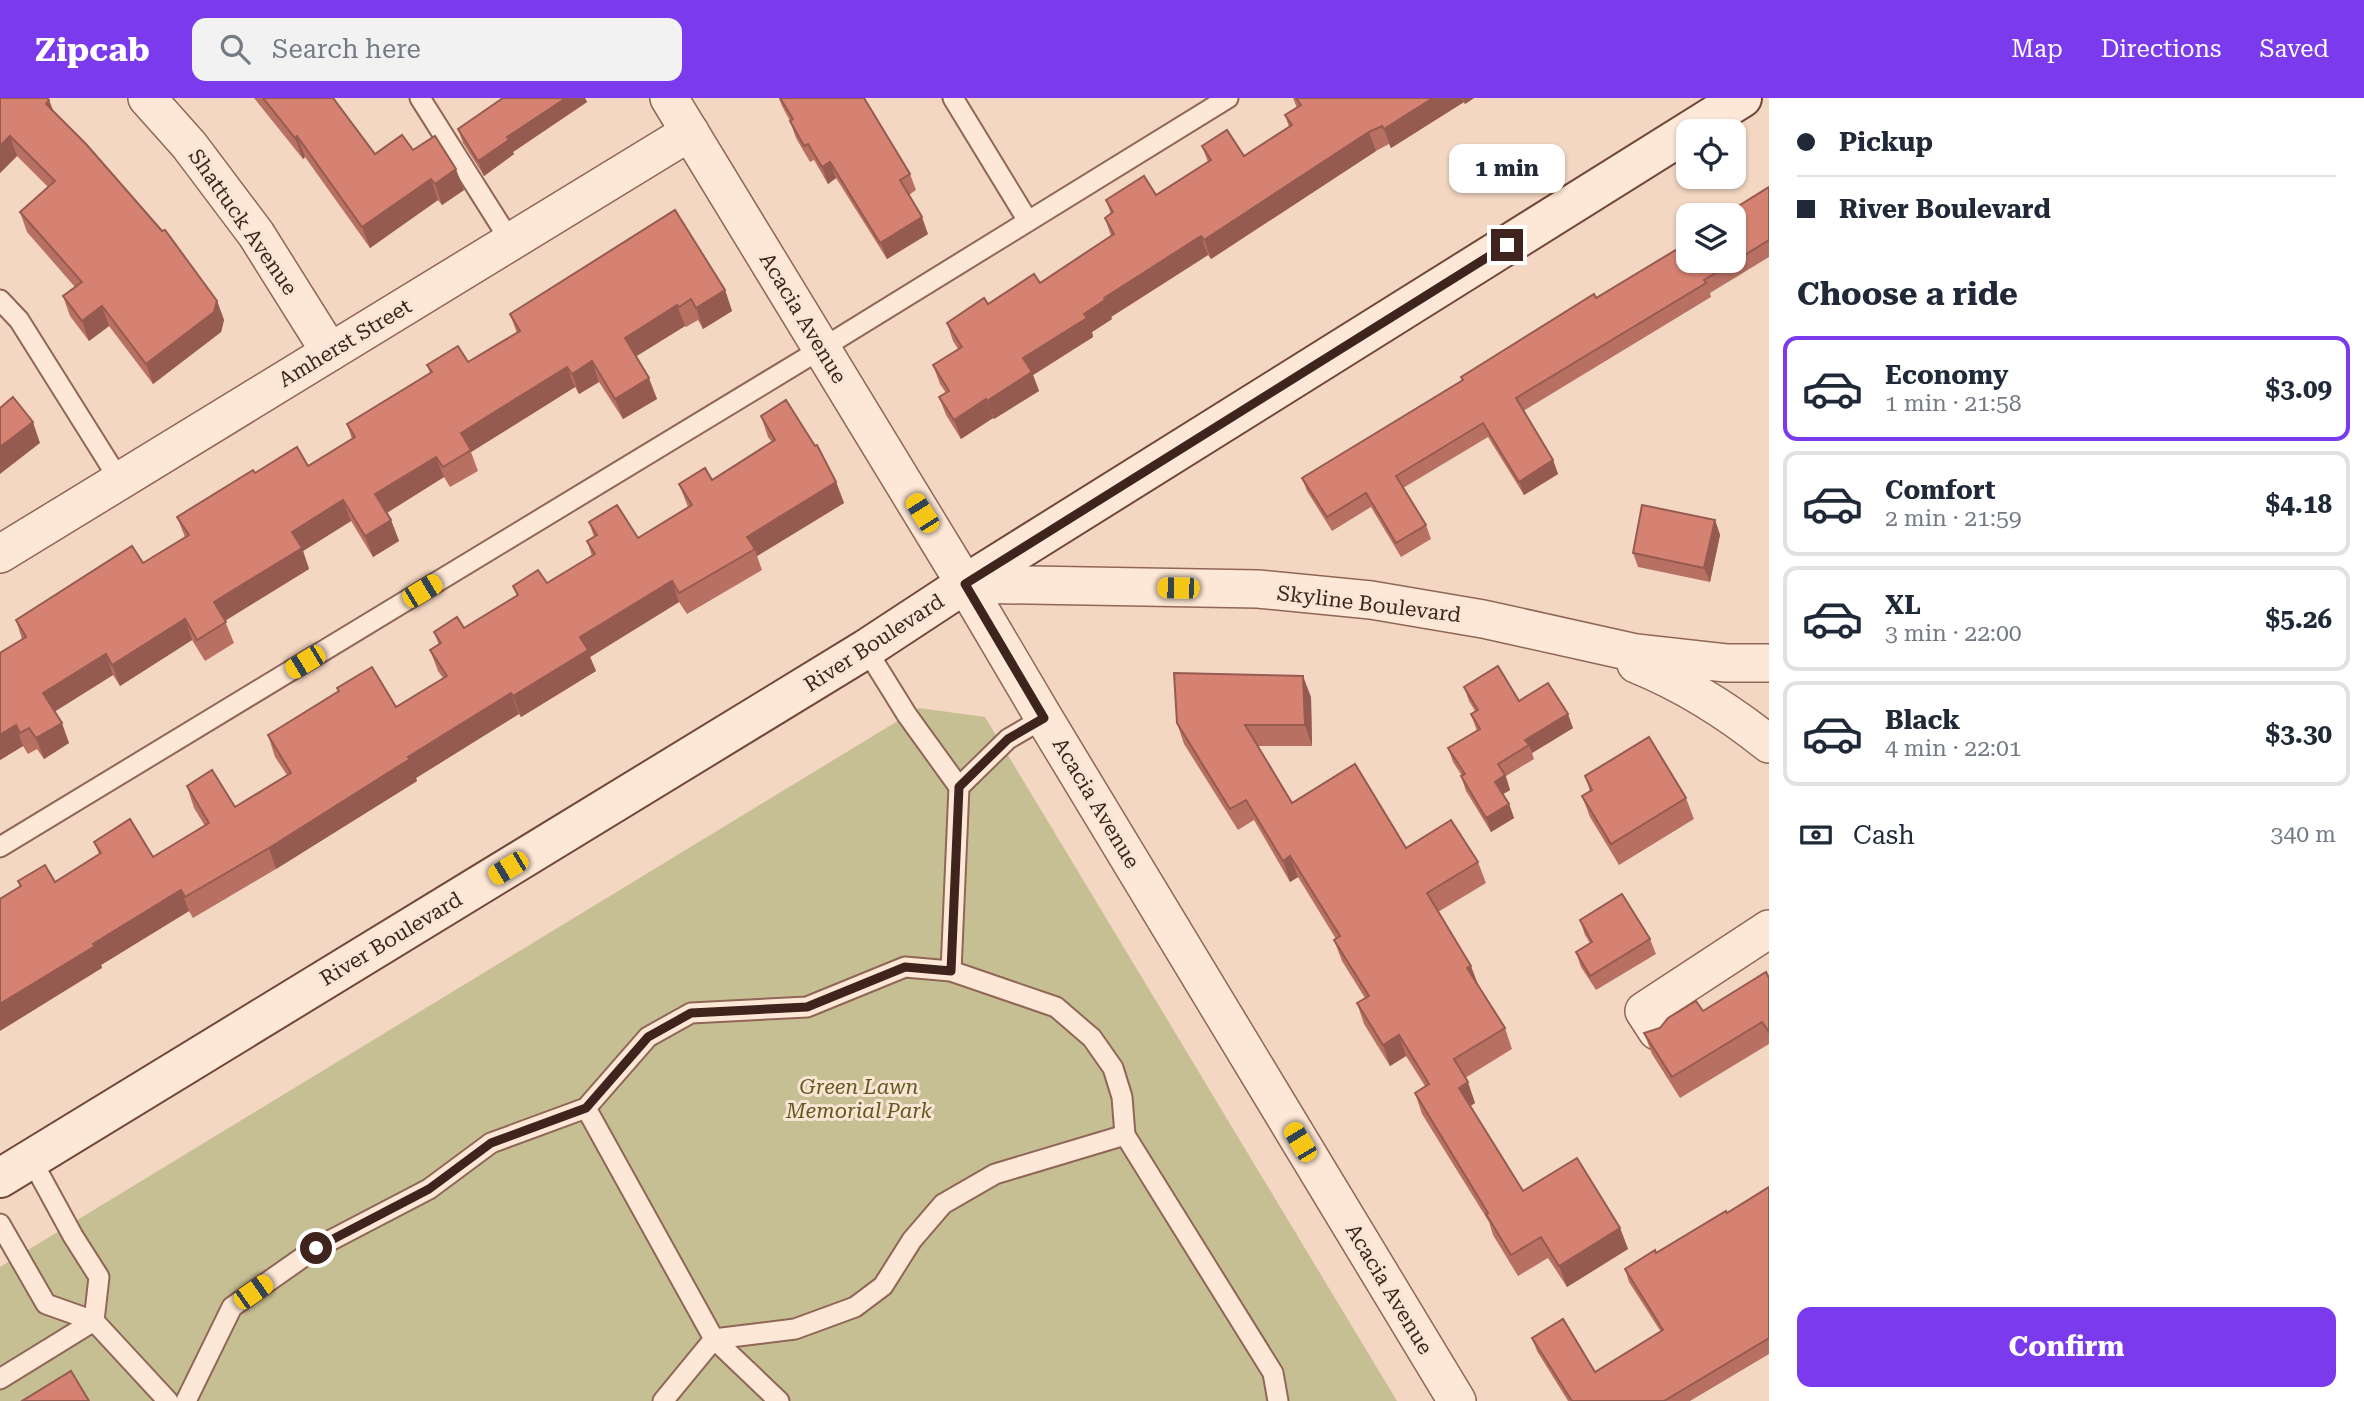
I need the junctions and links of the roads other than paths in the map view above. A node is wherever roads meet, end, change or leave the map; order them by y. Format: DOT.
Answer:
graph roads {
  1 [pos="147,98"];
  2 [pos="420,98"];
  3 [pos="669,98"];
  4 [pos="953,98"];
  5 [pos="1228,98"];
  6 [pos="1742,98"];
  7 [pos="690,132"];
  8 [pos="1028,221"];
  9 [pos="511,242"];
  10 [pos="0,300"];
  11 [pos="821,349"];
  12 [pos="330,352"];
  13 [pos="120,481"];
  14 [pos="0,554"];
  15 [pos="965,584"];
  16 [pos="1586,644"];
  17 [pos="866,649"];
  18 [pos="1769,663"];
  19 [pos="1044,718"];
  20 [pos="1769,744"];
  21 [pos="959,787"];
  22 [pos="0,847"];
  23 [pos="1769,929"];
  24 [pos="951,971"];
  25 [pos="1657,1031"];
  26 [pos="586,1108"];
  27 [pos="1125,1135"];
  28 [pos="16,1168"];
  29 [pos="0,1224"];
  30 [pos="94,1321"];
  31 [pos="714,1339"];
  32 [pos="0,1379"];
  33 [pos="168,1401"];
  34 [pos="186,1401"];
  35 [pos="663,1401"];
  36 [pos="779,1401"];
  37 [pos="1278,1401"];
  38 [pos="1457,1401"];
  1 -- 12 [label="street, Shattuck Avenue"];
  2 -- 9 [label="lane"];
  3 -- 7 [label="street, Acacia Avenue"];
  4 -- 8 [label="lane"];
  5 -- 8 [label="lane"];
  6 -- 15 [label="main road, River Boulevard"];
  7 -- 9 [label="street, Amherst Street"];
  7 -- 11 [label="street, Acacia Avenue"];
  8 -- 11 [label="lane"];
  9 -- 12 [label="street, Amherst Street"];
  10 -- 13 [label="lane"];
  11 -- 15 [label="street, Acacia Avenue"];
  11 -- 22 [label="lane"];
  12 -- 13 [label="street, Amherst Street"];
  13 -- 14 [label="street, Amherst Street"];
  15 -- 16 [label="street, Skyline Boulevard"];
  15 -- 17 [label="main road, River Boulevard"];
  15 -- 19 [label="street, Acacia Avenue"];
  16 -- 18 [label="street, Skyline Boulevard"];
  16 -- 20 [label="street"];
  17 -- 21 [label="lane"];
  17 -- 28 [label="main road, River Boulevard"];
  19 -- 21 [label="lane"];
  19 -- 38 [label="street, Acacia Avenue"];
  21 -- 24 [label="lane"];
  23 -- 25 [label="street"];
  24 -- 26 [label="lane"];
  24 -- 27 [label="lane"];
  26 -- 31 [label="lane"];
  26 -- 34 [label="lane"];
  27 -- 31 [label="lane"];
  27 -- 37 [label="lane"];
  28 -- 30 [label="lane"];
  29 -- 30 [label="lane"];
  30 -- 32 [label="lane"];
  30 -- 33 [label="lane"];
  31 -- 35 [label="lane"];
  31 -- 36 [label="lane"];
}
